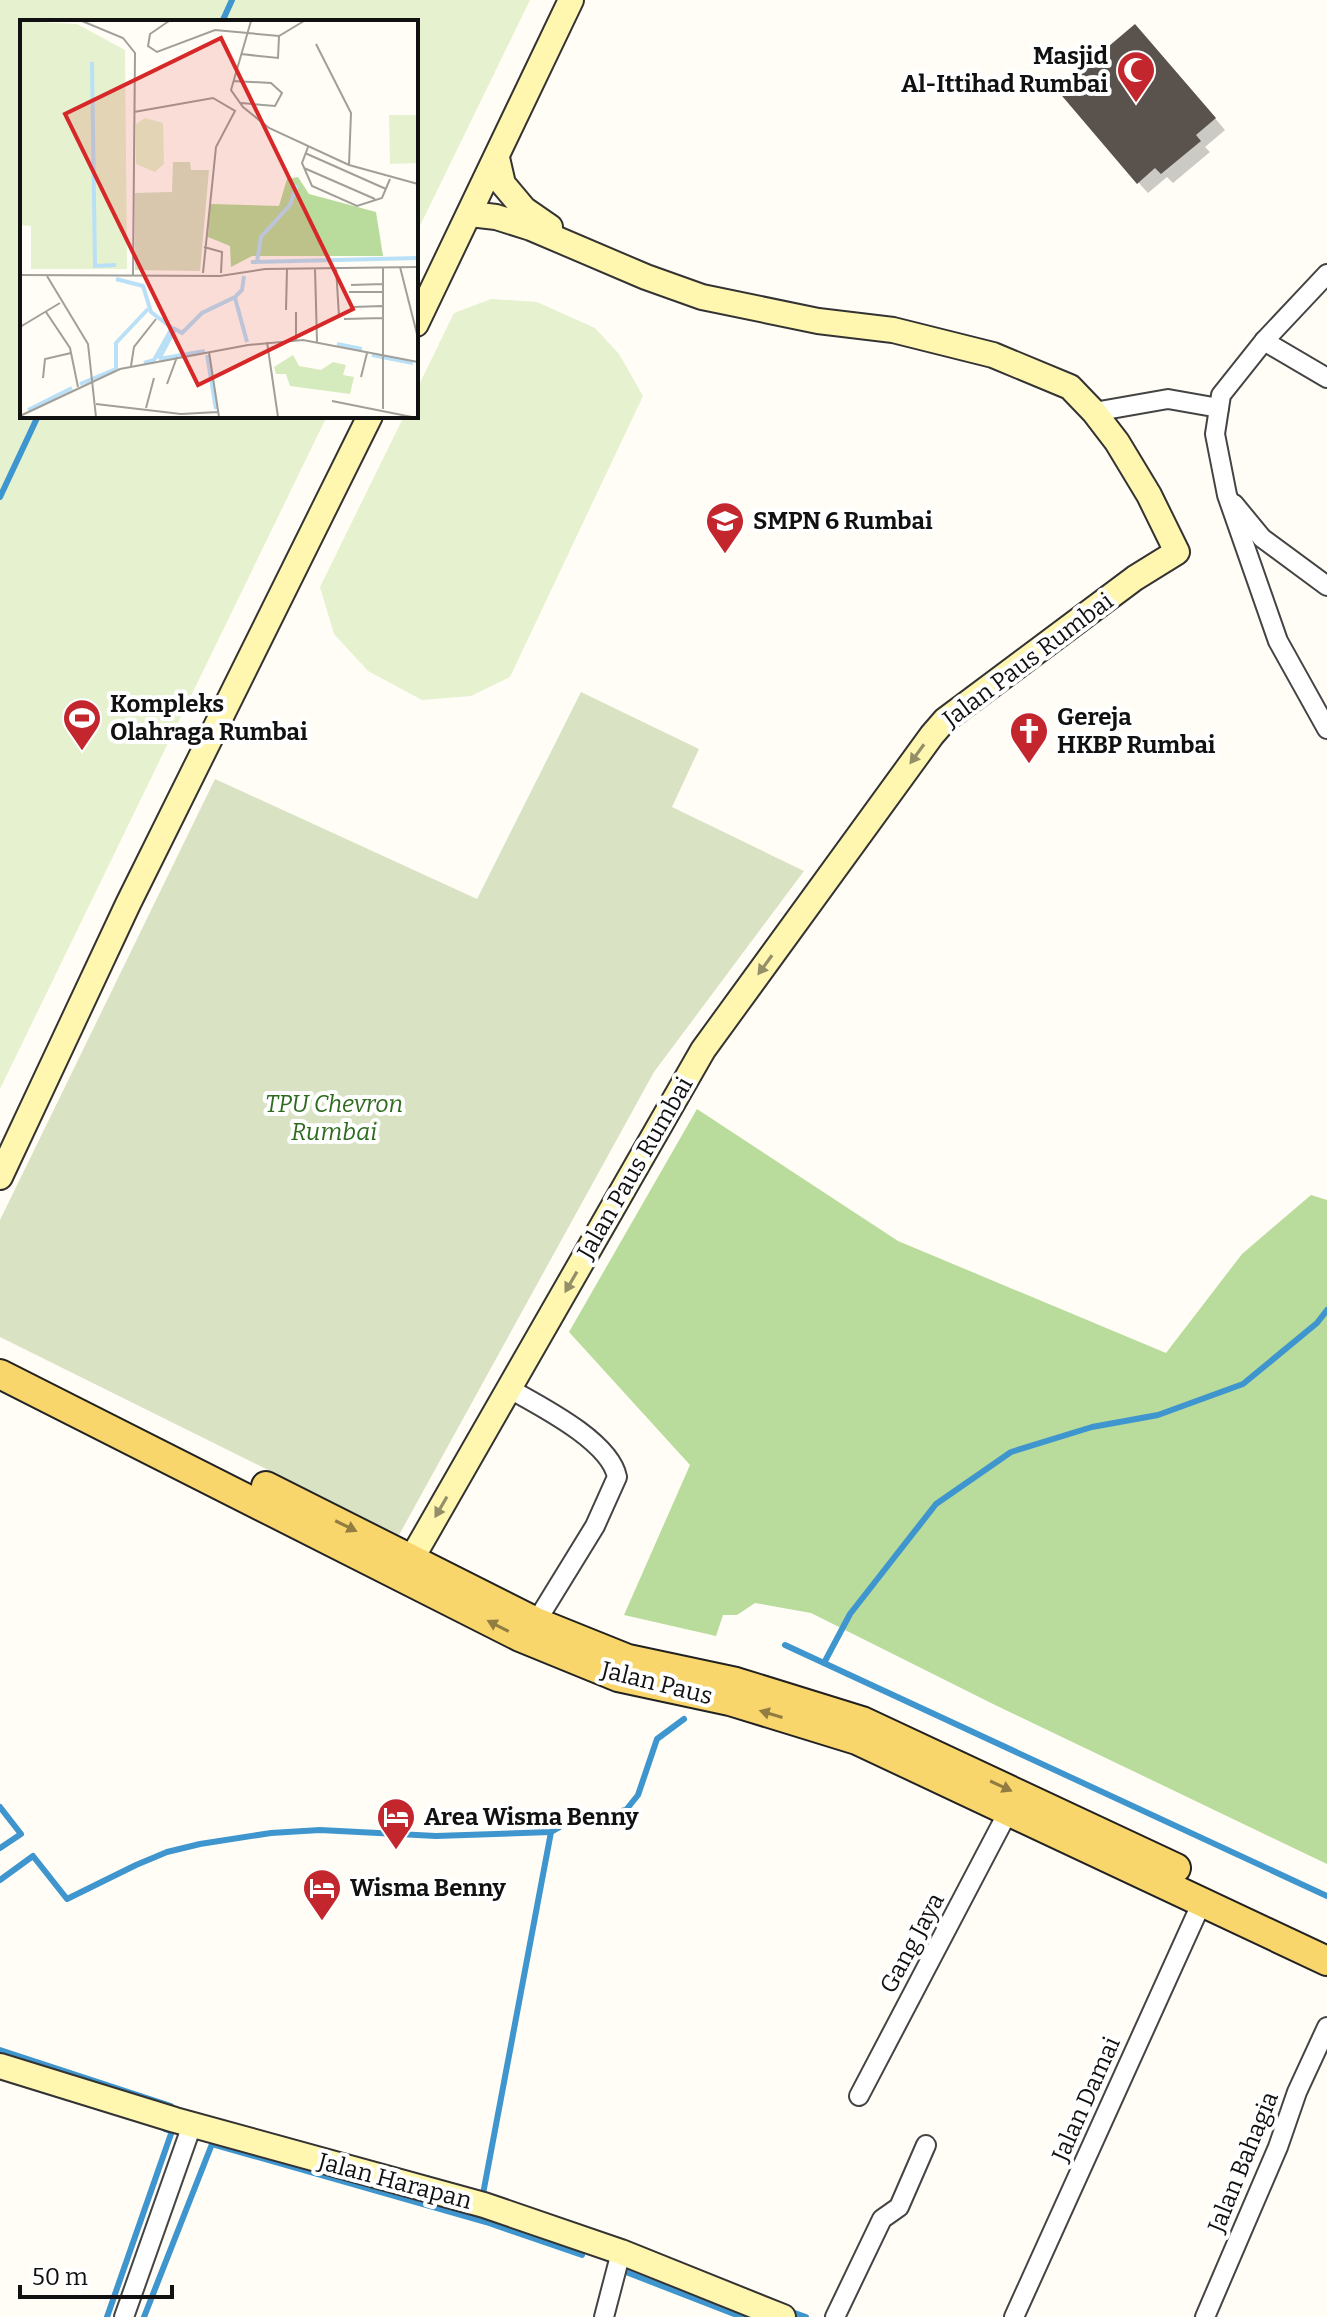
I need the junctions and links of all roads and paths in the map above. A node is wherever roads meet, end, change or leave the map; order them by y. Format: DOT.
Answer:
graph roads {
  1 [pos="571,0"];
  2 [pos="497,158"];
  3 [pos="470,214"];
  4 [pos="569,246"];
  5 [pos="1327,274"];
  6 [pos="418,320"];
  7 [pos="1264,341"];
  8 [pos="1327,378"];
  9 [pos="1219,408"];
  10 [pos="1094,412"];
  11 [pos="369,418"];
  12 [pos="1227,495"];
  13 [pos="1327,586"];
  14 [pos="1327,729"];
  15 [pos="0,1177"];
  16 [pos="0,1355"];
  17 [pos="0,1374"];
  18 [pos="510,1389"];
  19 [pos="412,1558"];
  20 [pos="536,1622"];
  21 [pos="1008,1812"];
  22 [pos="1202,1902"];
  23 [pos="1327,1941"];
  24 [pos="1327,1961"];
  25 [pos="1327,2027"];
  26 [pos="0,2066"];
  27 [pos="859,2096"];
  28 [pos="192,2125"];
  29 [pos="926,2145"];
  30 [pos="620,2253"];
  31 [pos="124,2317"];
  32 [pos="604,2317"];
  33 [pos="783,2317"];
  34 [pos="835,2317"];
  35 [pos="1014,2317"];
  36 [pos="1205,2317"];
  1 -- 2 [label="street"];
  2 -- 3 [label="street"];
  2 -- 4 [label="street"];
  3 -- 4 [label="street, Jalan Paus Rumbai"];
  3 -- 6 [label="street"];
  4 -- 10 [label="street, Jalan Paus Rumbai"];
  5 -- 7 [label="street"];
  7 -- 8 [label="street"];
  7 -- 9 [label="street"];
  9 -- 10 [label="street"];
  9 -- 12 [label="street"];
  10 -- 18 [label="street, Jalan Paus Rumbai, one-way"];
  11 -- 15 [label="street"];
  12 -- 13 [label="street"];
  12 -- 14 [label="street"];
  16 -- 19 [label="main road, Jalan Paus, one-way"];
  21 -- 17 [label="main road, Jalan Paus, one-way"];
  18 -- 19 [label="street, Jalan Paus Rumbai, one-way"];
  18 -- 20 [label="street"];
  19 -- 20 [label="main road, Jalan Paus"];
  20 -- 23 [label="main road, Jalan Paus, one-way"];
  21 -- 22 [label="main road, Jalan Paus"];
  21 -- 27 [label="street, Gang Jaya"];
  22 -- 24 [label="main road, Jalan Paus"];
  22 -- 35 [label="street, Jalan Damai"];
  25 -- 36 [label="street, Jalan Bahagia"];
  26 -- 28 [label="street, Jalan Harapan"];
  28 -- 30 [label="street, Jalan Harapan"];
  28 -- 31 [label="street"];
  29 -- 34 [label="street"];
  30 -- 32 [label="street"];
  30 -- 33 [label="street, Jalan Harapan"];
}
